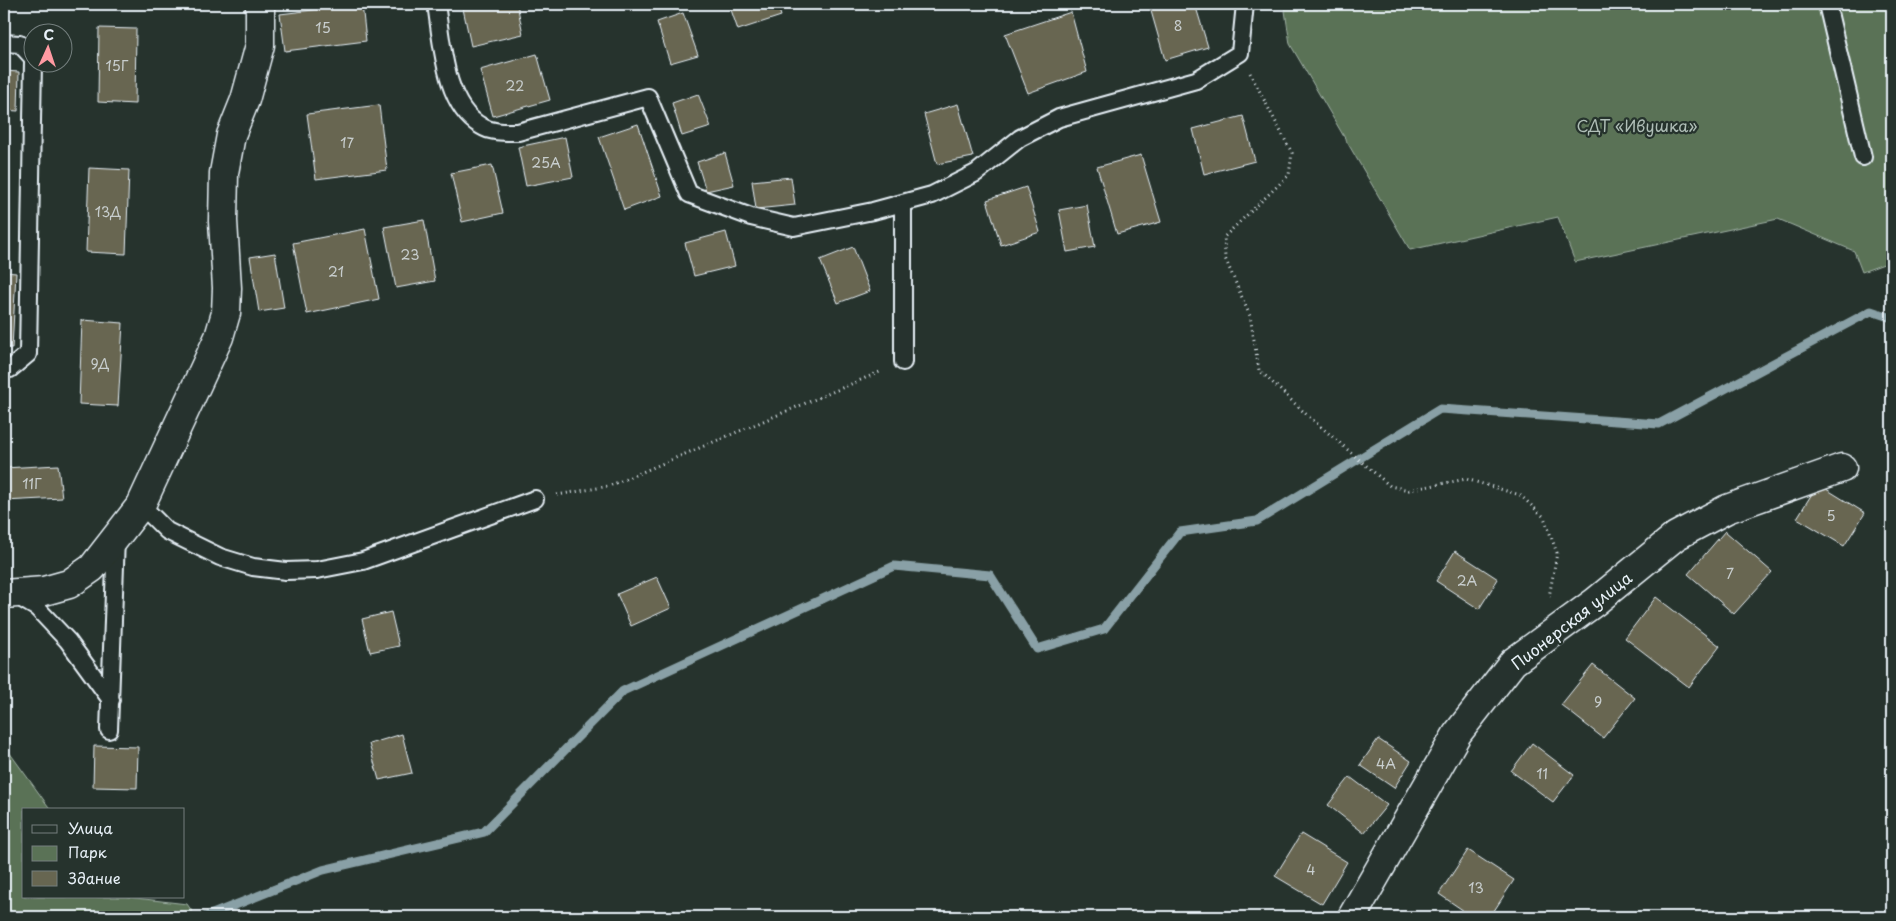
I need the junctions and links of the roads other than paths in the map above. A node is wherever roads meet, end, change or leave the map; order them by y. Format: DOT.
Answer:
graph roads {
  1 [pos="260,4"];
  2 [pos="436,4"];
  3 [pos="1245,4"];
  4 [pos="1827,4"];
  5 [pos="4,43"];
  6 [pos="22,46"];
  7 [pos="33,72"];
  8 [pos="1863,158"];
  9 [pos="903,203"];
  10 [pos="903,362"];
  11 [pos="4,368"];
  12 [pos="1842,468"];
  13 [pos="535,499"];
  14 [pos="142,504"];
  15 [pos="116,538"];
  16 [pos="8,594"];
  17 [pos="111,700"];
  18 [pos="109,730"];
  19 [pos="1352,917"];
  1 -- 14 [label="street"];
  2 -- 9 [label="lane"];
  3 -- 9 [label="lane"];
  4 -- 8 [label="lane"];
  5 -- 6 [label="lane"];
  7 -- 11 [label="lane"];
  9 -- 10 [label="lane"];
  12 -- 19 [label="street, Пионерская улица"];
  13 -- 14 [label="lane"];
  14 -- 15 [label="street"];
  15 -- 16 [label="street"];
  15 -- 17 [label="lane"];
  16 -- 17 [label="lane"];
  17 -- 18 [label="lane"];
}
